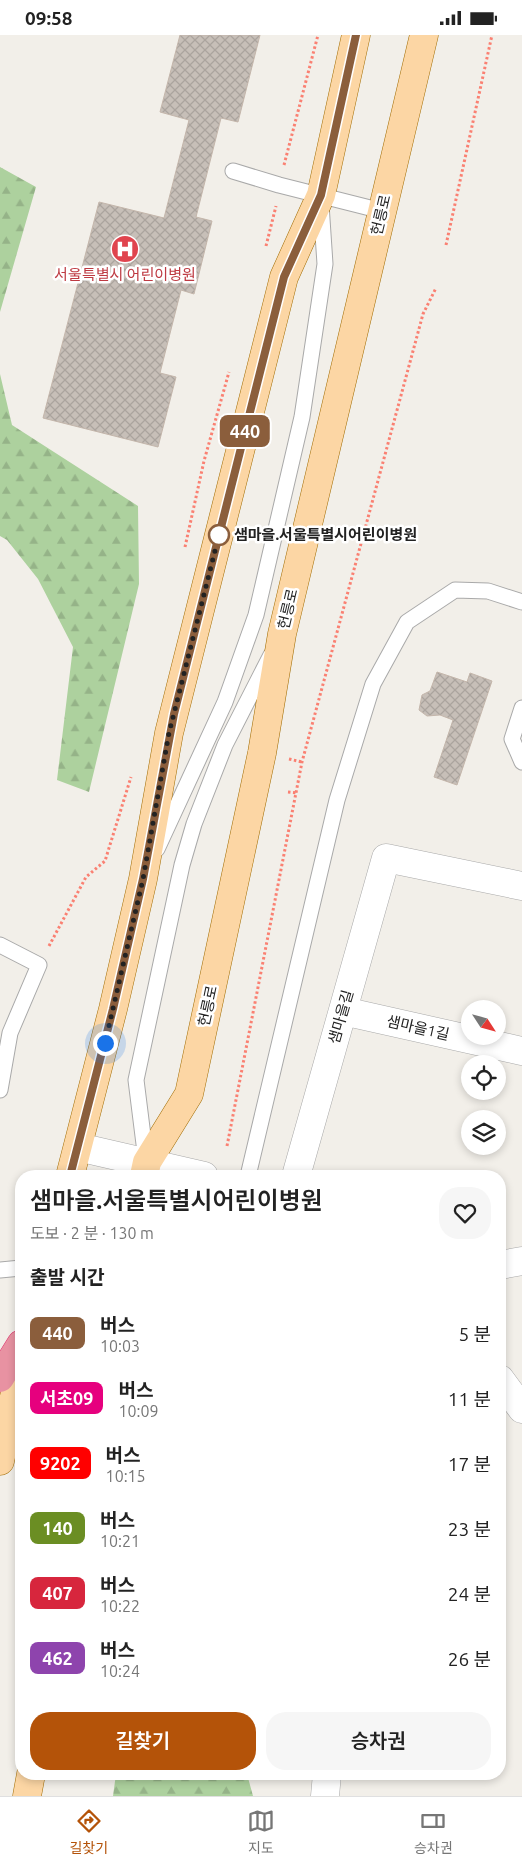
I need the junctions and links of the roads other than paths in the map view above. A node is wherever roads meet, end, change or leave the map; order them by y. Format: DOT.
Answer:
graph roads {
  1 [pos="356,35"];
  2 [pos="424,35"];
  3 [pos="233,171"];
  4 [pos="321,195"];
  5 [pos="382,211"];
  6 [pos="522,602"];
  7 [pos="282,634"];
  8 [pos="522,708"];
  9 [pos="522,762"];
  10 [pos="143,879"];
  11 [pos="522,886"];
  12 [pos="0,945"];
  13 [pos="343,1011"];
  14 [pos="522,1051"];
  15 [pos="0,1091"];
  16 [pos="78,1147"];
  17 [pos="145,1169"];
  18 [pos="72,1170"];
  19 [pos="249,1170"];
  20 [pos="298,1170"];
  21 [pos="522,1261"];
  22 [pos="506,1264"];
  23 [pos="15,1269"];
  24 [pos="0,1270"];
  25 [pos="15,1354"];
  26 [pos="0,1378"];
  27 [pos="506,1387"];
  28 [pos="15,1392"];
  29 [pos="522,1409"];
  30 [pos="0,1461"];
  31 [pos="30,1780"];
  32 [pos="327,1780"];
  33 [pos="27,1796"];
  34 [pos="326,1796"];
  1 -- 4 [label="main road"];
  2 -- 5 [label="main road, 헌릉로"];
  3 -- 4 [label="lane"];
  4 -- 5 [label="lane"];
  4 -- 10 [label="main road"];
  4 -- 10 [label="lane"];
  5 -- 7 [label="main road, 헌릉로"];
  6 -- 19 [label="lane"];
  7 -- 17 [label="main road, 헌릉로"];
  7 -- 17 [label="lane"];
  8 -- 9 [label="lane"];
  10 -- 16 [label="main road"];
  11 -- 13 [label="street, 샘마을길"];
  12 -- 15 [label="lane"];
  13 -- 14 [label="street, 샘마을1길"];
  13 -- 20 [label="street, 샘마을길"];
  16 -- 17 [label="street"];
  16 -- 18 [label="main road"];
  21 -- 22 [label="street"];
  23 -- 24 [label="lane"];
  25 -- 26 [label="highway"];
  27 -- 29 [label="street"];
  28 -- 30 [label="main road"];
  31 -- 33 [label="main road"];
  32 -- 34 [label="street"];
}
